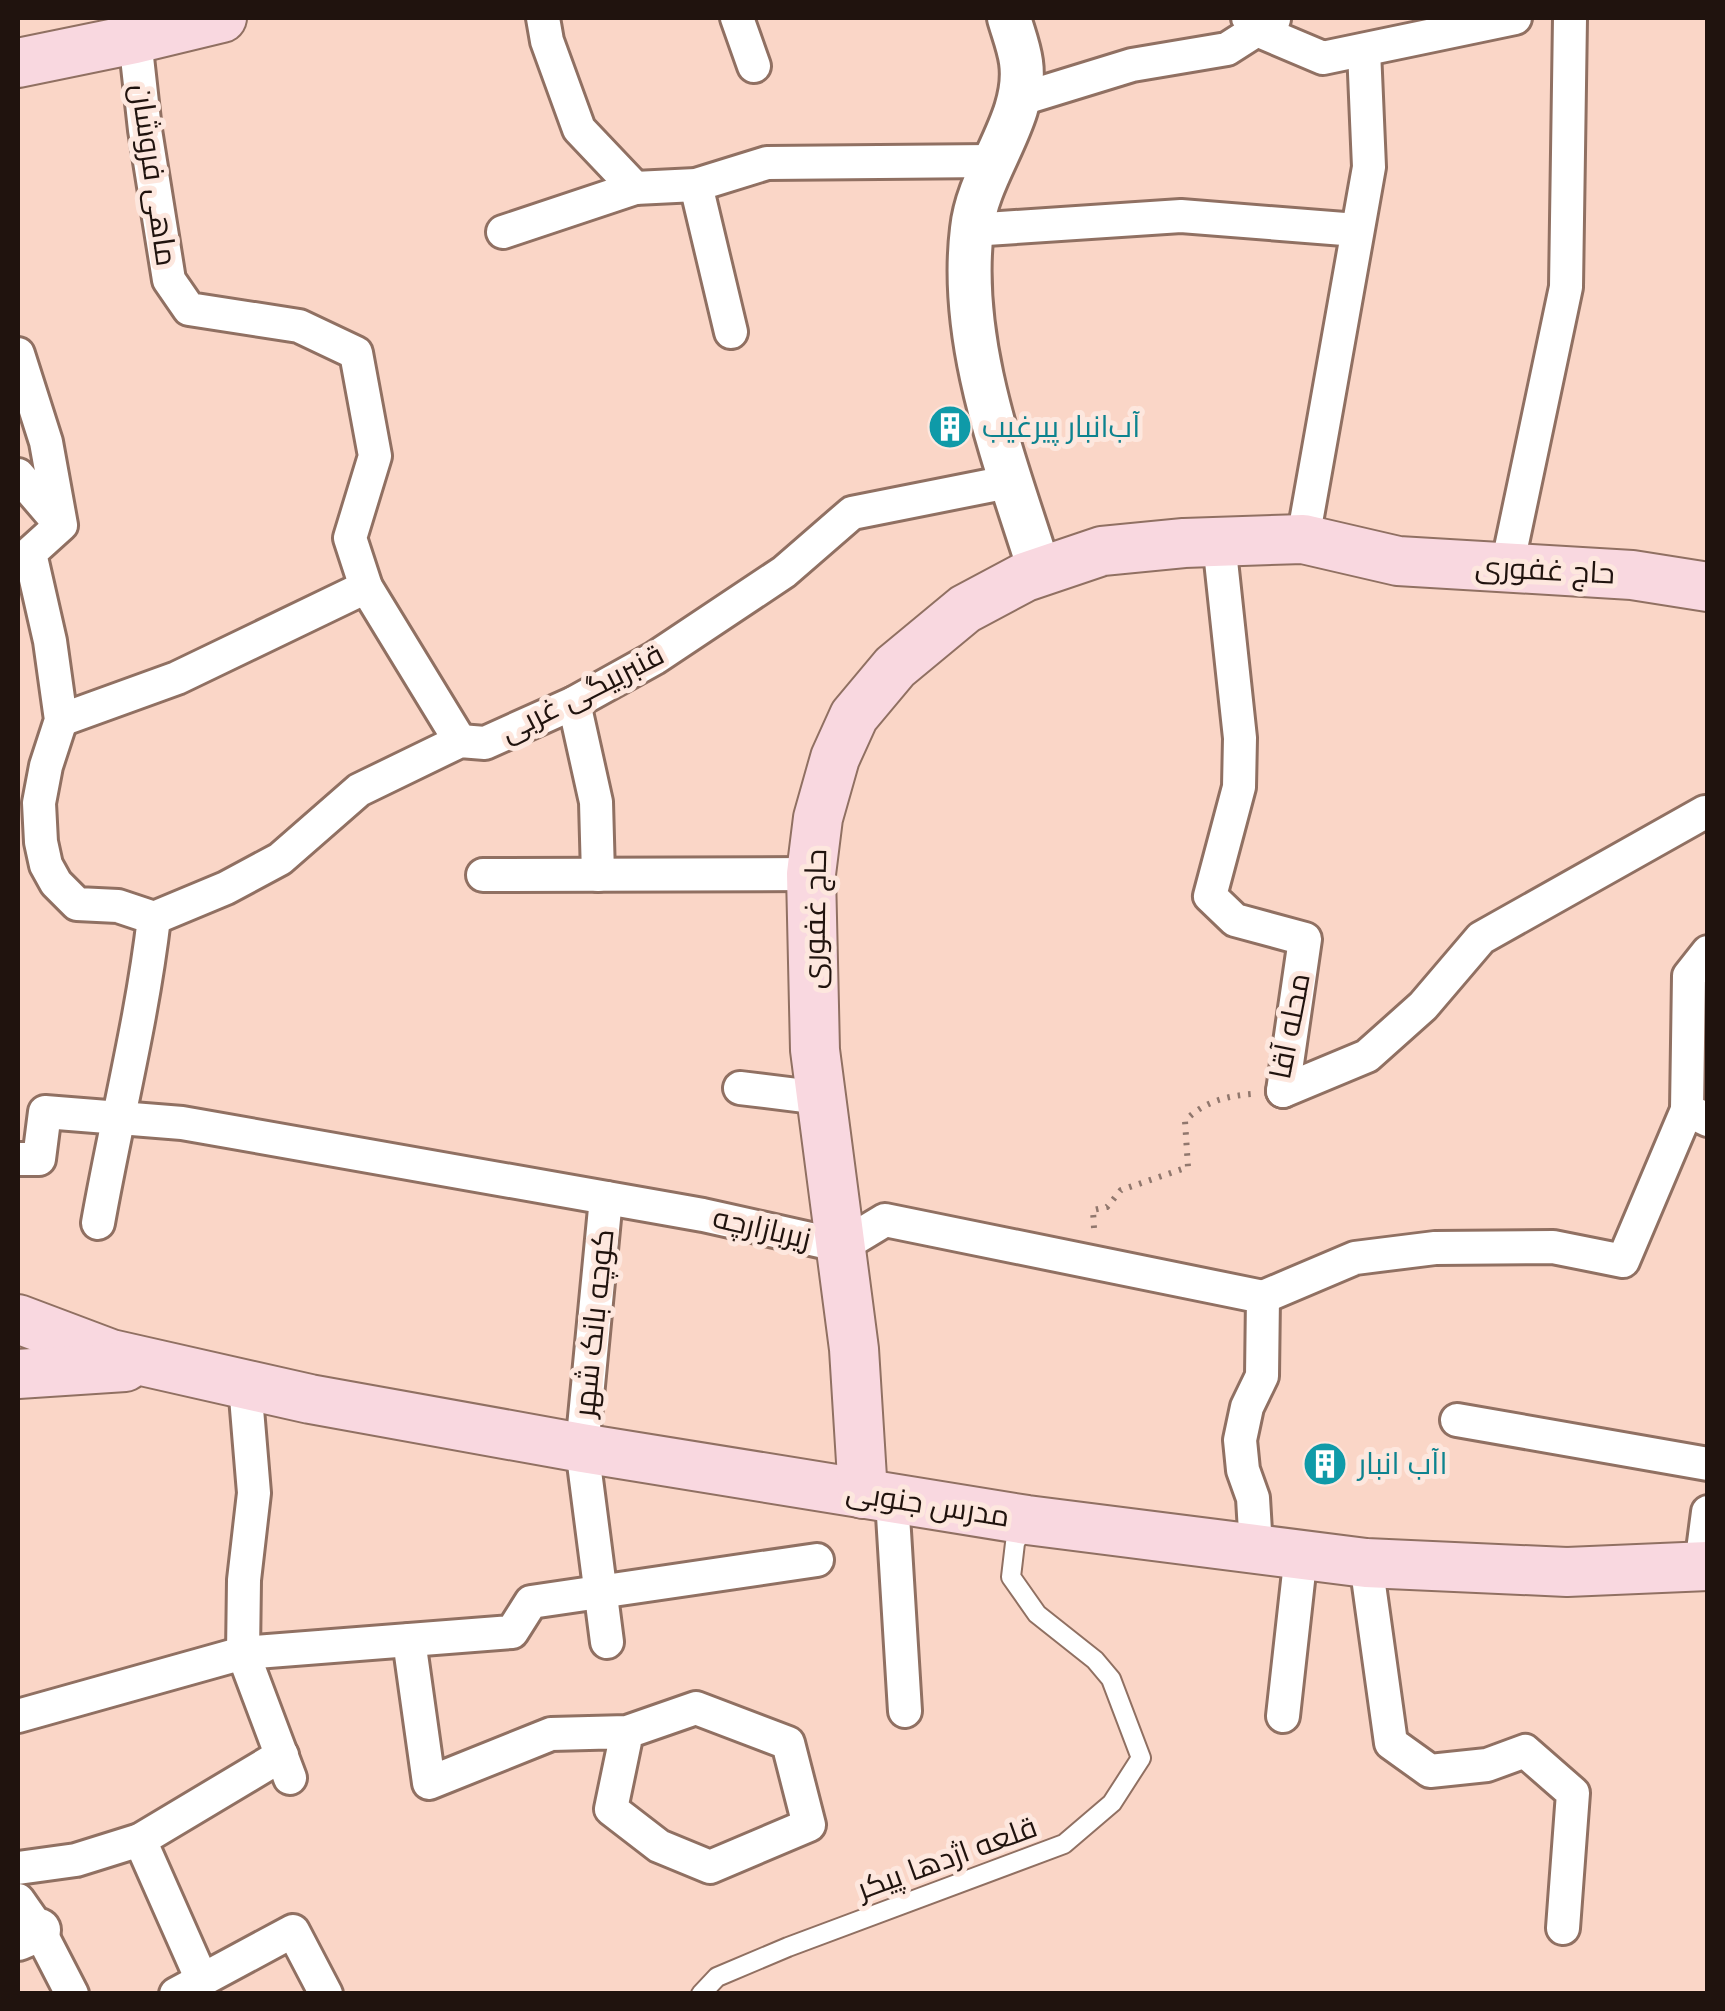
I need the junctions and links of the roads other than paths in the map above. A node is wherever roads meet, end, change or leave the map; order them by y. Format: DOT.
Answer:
graph roads {
  1 [pos="222,18"];
  2 [pos="543,18"];
  3 [pos="737,18"];
  4 [pos="1009,18"];
  5 [pos="1516,18"];
  6 [pos="1570,18"];
  7 [pos="1261,22"];
  8 [pos="135,39"];
  9 [pos="1364,50"];
  10 [pos="18,62"];
  11 [pos="754,66"];
  12 [pos="1018,100"];
  13 [pos="992,161"];
  14 [pos="696,185"];
  15 [pos="635,188"];
  16 [pos="972,230"];
  17 [pos="1358,230"];
  18 [pos="503,232"];
  19 [pos="732,332"];
  20 [pos="18,354"];
  21 [pos="18,475"];
  22 [pos="1013,481"];
  23 [pos="61,525"];
  24 [pos="1303,538"];
  25 [pos="1219,542"];
  26 [pos="1507,567"];
  27 [pos="1040,572"];
  28 [pos="1706,586"];
  29 [pos="366,587"];
  30 [pos="28,598"];
  31 [pos="574,704"];
  32 [pos="61,720"];
  33 [pos="460,742"];
  34 [pos="1707,812"];
  35 [pos="812,874"];
  36 [pos="483,875"];
  37 [pos="598,875"];
  38 [pos="154,918"];
  39 [pos="1708,952"];
  40 [pos="740,1088"];
  41 [pos="821,1098"];
  42 [pos="1697,1115"];
  43 [pos="116,1116"];
  44 [pos="18,1159"];
  45 [pos="606,1198"];
  46 [pos="98,1222"];
  47 [pos="842,1246"];
  48 [pos="1263,1297"];
  49 [pos="18,1319"];
  50 [pos="158,1365"];
  51 [pos="18,1374"];
  52 [pos="245,1385"];
  53 [pos="1457,1420"];
  54 [pos="582,1448"];
  55 [pos="1708,1464"];
  56 [pos="878,1496"];
  57 [pos="1708,1512"];
  58 [pos="1027,1520"];
  59 [pos="1278,1551"];
  60 [pos="817,1560"];
  61 [pos="1366,1562"];
  62 [pos="1704,1566"];
  63 [pos="600,1592"];
  64 [pos="409,1640"];
  65 [pos="607,1642"];
  66 [pos="243,1653"];
  67 [pos="905,1710"];
  68 [pos="18,1716"];
  69 [pos="1283,1716"];
  70 [pos="627,1732"];
  71 [pos="140,1840"];
  72 [pos="18,1868"];
  73 [pos="25,1923"];
  74 [pos="1563,1928"];
  75 [pos="189,1986"];
  76 [pos="72,1994"];
  77 [pos="326,1994"];
  78 [pos="702,1994"];
  1 -- 8 [label="main road"];
  2 -- 15 [label="street"];
  3 -- 11 [label="street"];
  4 -- 12 [label="street"];
  5 -- 9 [label="street"];
  6 -- 26 [label="street"];
  7 -- 9 [label="street"];
  7 -- 12 [label="street"];
  8 -- 10 [label="main road"];
  8 -- 29 [label="street, ماهی فروشان"];
  9 -- 17 [label="street"];
  12 -- 13 [label="street"];
  13 -- 14 [label="street"];
  13 -- 16 [label="street"];
  14 -- 15 [label="street"];
  14 -- 19 [label="street"];
  15 -- 18 [label="street"];
  16 -- 17 [label="street"];
  16 -- 22 [label="street"];
  17 -- 24 [label="street"];
  20 -- 23 [label="street"];
  21 -- 23 [label="street"];
  22 -- 27 [label="street"];
  22 -- 31 [label="street, قنبربیگی غربی"];
  23 -- 30 [label="street"];
  24 -- 25 [label="main road, حاج غفوری"];
  24 -- 26 [label="main road, حاج غفوری"];
  25 -- 27 [label="main road, حاج غفوری"];
  25 -- 34 [label="street, محله آقا"];
  26 -- 28 [label="main road, حاج غفوری"];
  27 -- 35 [label="main road, حاج غفوری"];
  29 -- 32 [label="street"];
  29 -- 33 [label="street, ماهی فروشان"];
  30 -- 32 [label="street"];
  31 -- 33 [label="street, قنبربیگی غربی"];
  31 -- 37 [label="street"];
  32 -- 38 [label="street"];
  33 -- 38 [label="street, قنبربیگی غربی"];
  35 -- 37 [label="street"];
  35 -- 41 [label="main road, حاج غفوری"];
  36 -- 37 [label="street"];
  38 -- 43 [label="street"];
  39 -- 42 [label="street"];
  40 -- 41 [label="street"];
  41 -- 47 [label="main road, حاج غفوری"];
  42 -- 48 [label="street"];
  43 -- 44 [label="street, زیربازارچه"];
  43 -- 45 [label="street, زیربازارچه"];
  43 -- 46 [label="street"];
  45 -- 47 [label="street, زیربازارچه"];
  45 -- 54 [label="street, کوچه بانک شهر"];
  47 -- 48 [label="street, زیربازارچه"];
  47 -- 56 [label="main road, حاج غفوری"];
  48 -- 59 [label="street"];
  49 -- 50 [label="main road, مدرس جنوبی"];
  50 -- 51 [label="main road"];
  50 -- 52 [label="main road, مدرس جنوبی"];
  52 -- 54 [label="main road, مدرس جنوبی"];
  52 -- 66 [label="street"];
  53 -- 55 [label="street"];
  54 -- 56 [label="main road, مدرس جنوبی"];
  54 -- 63 [label="street, کوچه بانک شهر"];
  56 -- 58 [label="main road, مدرس جنوبی"];
  56 -- 67 [label="street"];
  57 -- 62 [label="street"];
  58 -- 59 [label="main road, مدرس جنوبی"];
  58 -- 78 [label="lane, قلعه اژدها پیکر"];
  59 -- 61 [label="main road, مدرس جنوبی"];
  59 -- 69 [label="street"];
  60 -- 63 [label="street"];
  61 -- 62 [label="main road, مدرس جنوبی"];
  61 -- 74 [label="street"];
  63 -- 64 [label="street"];
  63 -- 65 [label="street, کوچه بانک شهر"];
  64 -- 66 [label="street"];
  64 -- 70 [label="street"];
  66 -- 68 [label="street"];
  66 -- 71 [label="street"];
  70 -- 70 [label="street"];
  71 -- 72 [label="street"];
  71 -- 75 [label="street"];
  73 -- 76 [label="street"];
  75 -- 77 [label="street"];
}
